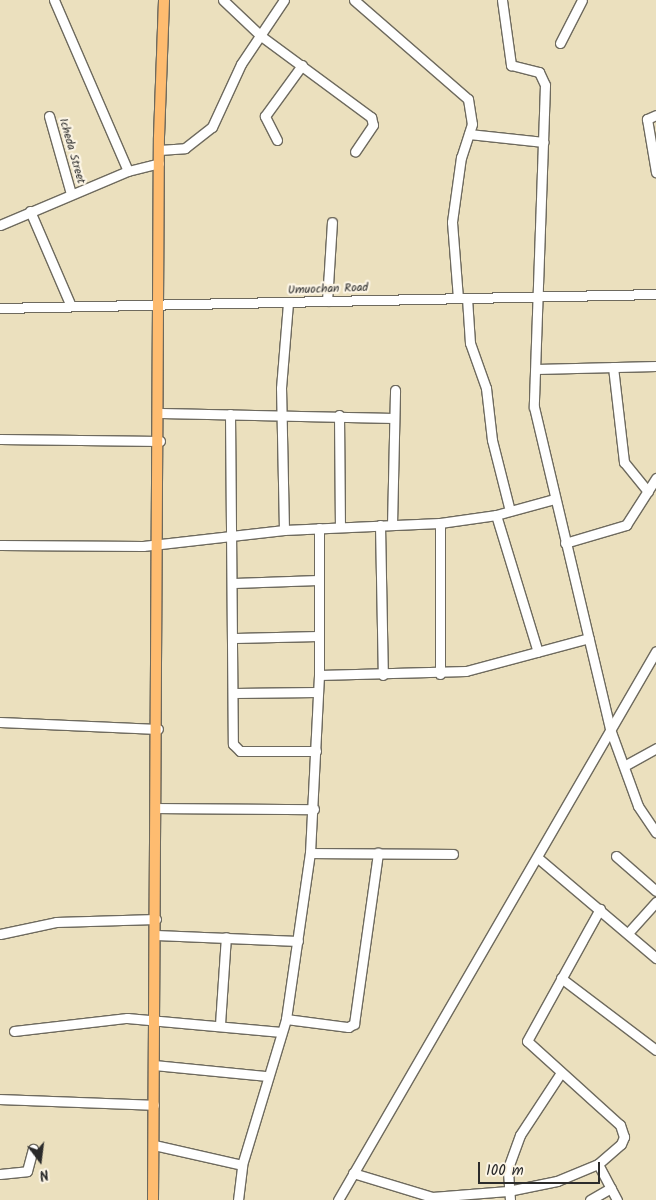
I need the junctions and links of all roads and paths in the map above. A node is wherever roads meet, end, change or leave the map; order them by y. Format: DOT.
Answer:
graph roads {
  1 [pos="54,0"];
  2 [pos="164,0"];
  3 [pos="223,0"];
  4 [pos="284,0"];
  5 [pos="354,0"];
  6 [pos="502,0"];
  7 [pos="582,0"];
  8 [pos="261,36"];
  9 [pos="560,43"];
  10 [pos="302,65"];
  11 [pos="656,115"];
  12 [pos="49,116"];
  13 [pos="469,134"];
  14 [pos="277,140"];
  15 [pos="544,142"];
  16 [pos="159,150"];
  17 [pos="355,152"];
  18 [pos="159,163"];
  19 [pos="128,171"];
  20 [pos="656,172"];
  21 [pos="71,194"];
  22 [pos="30,211"];
  23 [pos="332,222"];
  24 [pos="0,225"];
  25 [pos="656,294"];
  26 [pos="540,297"];
  27 [pos="462,298"];
  28 [pos="327,301"];
  29 [pos="288,303"];
  30 [pos="160,304"];
  31 [pos="71,306"];
  32 [pos="0,308"];
  33 [pos="656,366"];
  34 [pos="613,367"];
  35 [pos="536,369"];
  36 [pos="395,390"];
  37 [pos="161,413"];
  38 [pos="230,414"];
  39 [pos="282,414"];
  40 [pos="339,415"];
  41 [pos="394,418"];
  42 [pos="0,439"];
  43 [pos="160,440"];
  44 [pos="656,478"];
  45 [pos="648,492"];
  46 [pos="554,499"];
  47 [pos="510,511"];
  48 [pos="496,515"];
  49 [pos="440,523"];
  50 [pos="380,525"];
  51 [pos="392,525"];
  52 [pos="340,526"];
  53 [pos="319,528"];
  54 [pos="284,530"];
  55 [pos="229,537"];
  56 [pos="565,543"];
  57 [pos="0,545"];
  58 [pos="159,546"];
  59 [pos="318,580"];
  60 [pos="234,583"];
  61 [pos="318,636"];
  62 [pos="236,638"];
  63 [pos="588,638"];
  64 [pos="656,651"];
  65 [pos="538,652"];
  66 [pos="383,674"];
  67 [pos="440,674"];
  68 [pos="318,675"];
  69 [pos="318,692"];
  70 [pos="234,693"];
  71 [pos="0,722"];
  72 [pos="158,729"];
  73 [pos="610,729"];
  74 [pos="656,748"];
  75 [pos="316,751"];
  76 [pos="624,766"];
  77 [pos="157,808"];
  78 [pos="314,809"];
  79 [pos="654,829"];
  80 [pos="310,852"];
  81 [pos="378,853"];
  82 [pos="453,854"];
  83 [pos="616,856"];
  84 [pos="538,858"];
  85 [pos="656,891"];
  86 [pos="656,902"];
  87 [pos="600,909"];
  88 [pos="156,918"];
  89 [pos="628,933"];
  90 [pos="0,934"];
  91 [pos="156,935"];
  92 [pos="226,937"];
  93 [pos="298,940"];
  94 [pos="656,958"];
  95 [pos="561,978"];
  96 [pos="286,1018"];
  97 [pos="155,1020"];
  98 [pos="220,1024"];
  99 [pos="14,1031"];
  100 [pos="281,1032"];
  101 [pos="656,1050"];
  102 [pos="154,1065"];
  103 [pos="560,1074"];
  104 [pos="267,1076"];
  105 [pos="0,1099"];
  106 [pos="154,1105"];
  107 [pos="154,1145"];
  108 [pos="33,1149"];
  109 [pos="598,1164"];
  110 [pos="242,1165"];
  111 [pos="353,1173"];
  112 [pos="0,1174"];
  113 [pos="611,1188"];
  114 [pos="509,1195"];
  115 [pos="491,1196"];
  116 [pos="431,1199"];
  117 [pos="153,1200"];
  118 [pos="238,1200"];
  119 [pos="338,1200"];
  120 [pos="590,1200"];
  121 [pos="617,1200"];
  1 -- 19 [label="street"];
  2 -- 16 [label="main road"];
  3 -- 8 [label="street"];
  4 -- 8 [label="street"];
  5 -- 13 [label="street"];
  6 -- 15 [label="street"];
  7 -- 9 [label="street"];
  8 -- 10 [label="street"];
  8 -- 16 [label="street"];
  10 -- 14 [label="street"];
  10 -- 17 [label="street"];
  11 -- 20 [label="street"];
  12 -- 21 [label="street, Icheda Street"];
  13 -- 15 [label="street"];
  13 -- 27 [label="street"];
  15 -- 26 [label="street"];
  16 -- 18 [label="main road"];
  18 -- 19 [label="street"];
  18 -- 30 [label="main road"];
  19 -- 21 [label="street"];
  21 -- 22 [label="street"];
  22 -- 24 [label="street"];
  22 -- 31 [label="street"];
  23 -- 28 [label="street"];
  25 -- 26 [label="street, Umuochan Road"];
  26 -- 27 [label="street, Umuochan Road"];
  26 -- 35 [label="street"];
  27 -- 28 [label="street, Umuochan Road"];
  27 -- 47 [label="street"];
  28 -- 29 [label="street, Umuochan Road"];
  29 -- 30 [label="street, Umuochan Road"];
  29 -- 39 [label="street"];
  30 -- 31 [label="street, Umuochan Road"];
  30 -- 37 [label="main road"];
  31 -- 32 [label="street, Umuochan Road"];
  33 -- 34 [label="street"];
  34 -- 35 [label="street"];
  34 -- 45 [label="street"];
  35 -- 46 [label="street"];
  36 -- 41 [label="street"];
  37 -- 38 [label="street"];
  37 -- 43 [label="main road"];
  38 -- 39 [label="street"];
  38 -- 55 [label="street"];
  39 -- 40 [label="street"];
  39 -- 54 [label="street"];
  40 -- 41 [label="street"];
  40 -- 52 [label="street"];
  41 -- 51 [label="street"];
  42 -- 43 [label="street"];
  43 -- 58 [label="main road"];
  44 -- 45 [label="street"];
  45 -- 56 [label="street"];
  46 -- 47 [label="street"];
  46 -- 56 [label="street"];
  47 -- 48 [label="street"];
  48 -- 49 [label="street"];
  48 -- 65 [label="street"];
  49 -- 51 [label="street"];
  49 -- 67 [label="street"];
  50 -- 51 [label="street"];
  50 -- 52 [label="street"];
  50 -- 66 [label="street"];
  52 -- 53 [label="street"];
  53 -- 54 [label="street"];
  53 -- 59 [label="street"];
  54 -- 55 [label="street"];
  55 -- 58 [label="street"];
  55 -- 60 [label="street"];
  56 -- 63 [label="street"];
  57 -- 58 [label="street"];
  58 -- 72 [label="main road"];
  59 -- 60 [label="street"];
  59 -- 61 [label="street"];
  60 -- 62 [label="street"];
  61 -- 62 [label="street"];
  61 -- 68 [label="street"];
  62 -- 70 [label="street"];
  63 -- 65 [label="street"];
  63 -- 73 [label="street"];
  64 -- 73 [label="street"];
  65 -- 67 [label="street"];
  66 -- 67 [label="street"];
  66 -- 68 [label="street"];
  68 -- 69 [label="street"];
  69 -- 70 [label="street"];
  69 -- 75 [label="street"];
  70 -- 75 [label="street"];
  71 -- 72 [label="street"];
  72 -- 77 [label="main road"];
  73 -- 76 [label="street"];
  73 -- 84 [label="street"];
  74 -- 76 [label="street"];
  75 -- 78 [label="street"];
  76 -- 79 [label="street"];
  77 -- 78 [label="street"];
  77 -- 88 [label="main road"];
  78 -- 80 [label="street"];
  80 -- 81 [label="street"];
  80 -- 93 [label="street"];
  81 -- 82 [label="street"];
  81 -- 96 [label="street"];
  83 -- 85 [label="street"];
  84 -- 87 [label="street"];
  84 -- 111 [label="street"];
  86 -- 89 [label="street"];
  87 -- 89 [label="street"];
  87 -- 95 [label="street"];
  88 -- 90 [label="street"];
  88 -- 91 [label="main road"];
  89 -- 94 [label="street"];
  91 -- 92 [label="street"];
  91 -- 97 [label="main road"];
  92 -- 93 [label="street"];
  92 -- 98 [label="street"];
  93 -- 96 [label="street"];
  95 -- 101 [label="street"];
  95 -- 103 [label="street"];
  96 -- 100 [label="street"];
  97 -- 98 [label="street"];
  97 -- 99 [label="street"];
  97 -- 102 [label="main road"];
  98 -- 100 [label="street"];
  100 -- 104 [label="street"];
  102 -- 104 [label="street"];
  102 -- 106 [label="main road"];
  103 -- 109 [label="street"];
  103 -- 114 [label="street"];
  104 -- 110 [label="street"];
  105 -- 106 [label="street"];
  106 -- 107 [label="main road"];
  107 -- 110 [label="street"];
  107 -- 117 [label="main road"];
  108 -- 112 [label="street"];
  109 -- 113 [label="street"];
  109 -- 114 [label="street"];
  110 -- 118 [label="street"];
  111 -- 116 [label="street"];
  111 -- 119 [label="street"];
  113 -- 120 [label="street"];
  113 -- 121 [label="street"];
  114 -- 115 [label="street"];
  115 -- 116 [label="street"];
}
